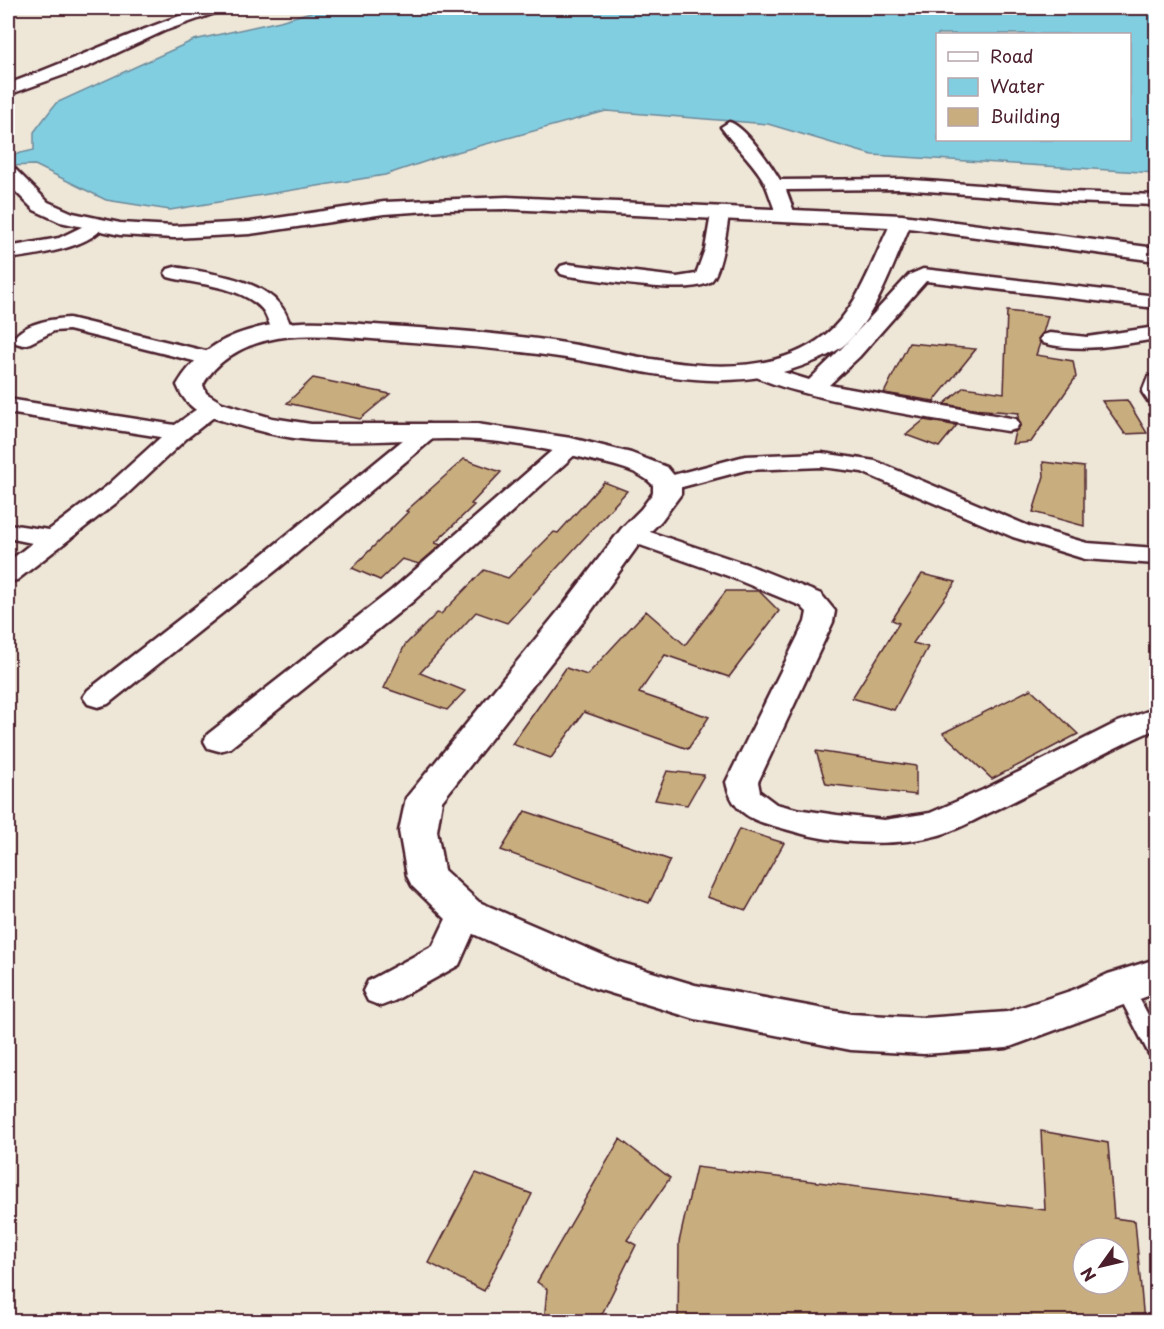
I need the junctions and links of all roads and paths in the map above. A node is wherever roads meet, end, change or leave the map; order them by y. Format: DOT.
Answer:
graph roads {
  1 [pos="206,9"];
  2 [pos="8,90"];
  3 [pos="729,128"];
  4 [pos="8,173"];
  5 [pos="776,185"];
  6 [pos="1156,200"];
  7 [pos="720,214"];
  8 [pos="787,217"];
  9 [pos="902,221"];
  10 [pos="96,225"];
  11 [pos="8,253"];
  12 [pos="1156,254"];
  13 [pos="568,270"];
  14 [pos="175,273"];
  15 [pos="1156,302"];
  16 [pos="282,330"];
  17 [pos="1156,333"];
  18 [pos="22,339"];
  19 [pos="1050,339"];
  20 [pos="210,359"];
  21 [pos="760,371"];
  22 [pos="1156,382"];
  23 [pos="814,387"];
  24 [pos="1156,396"];
  25 [pos="8,406"];
  26 [pos="213,409"];
  27 [pos="1008,424"];
  28 [pos="428,431"];
  29 [pos="179,433"];
  30 [pos="571,446"];
  31 [pos="667,484"];
  32 [pos="8,531"];
  33 [pos="632,534"];
  34 [pos="54,539"];
  35 [pos="1156,555"];
  36 [pos="8,574"];
  37 [pos="98,697"];
  38 [pos="1156,718"];
  39 [pos="219,741"];
  40 [pos="465,913"];
  41 [pos="1156,975"];
  42 [pos="1123,986"];
  43 [pos="381,991"];
  44 [pos="1156,1048"];
  1 -- 2 [label="street"];
  3 -- 5 [label="street"];
  4 -- 10 [label="street"];
  5 -- 6 [label="street"];
  5 -- 8 [label="street"];
  7 -- 8 [label="street"];
  7 -- 10 [label="street"];
  7 -- 13 [label="street"];
  8 -- 9 [label="street"];
  9 -- 12 [label="street"];
  9 -- 21 [label="street"];
  10 -- 11 [label="street"];
  14 -- 16 [label="street"];
  15 -- 23 [label="street"];
  16 -- 20 [label="street"];
  16 -- 21 [label="street"];
  17 -- 19 [label="street"];
  18 -- 20 [label="street"];
  20 -- 26 [label="street"];
  21 -- 23 [label="street"];
  22 -- 24 [label="street"];
  23 -- 27 [label="street"];
  25 -- 29 [label="street"];
  26 -- 28 [label="street"];
  26 -- 29 [label="street"];
  28 -- 30 [label="street"];
  28 -- 37 [label="street"];
  29 -- 34 [label="street"];
  30 -- 31 [label="street"];
  30 -- 39 [label="street"];
  31 -- 33 [label="street"];
  31 -- 35 [label="street"];
  32 -- 34 [label="street"];
  33 -- 38 [label="street"];
  33 -- 40 [label="street"];
  34 -- 36 [label="street"];
  40 -- 42 [label="street"];
  40 -- 43 [label="street"];
  41 -- 42 [label="street"];
  42 -- 44 [label="lane"];
}
